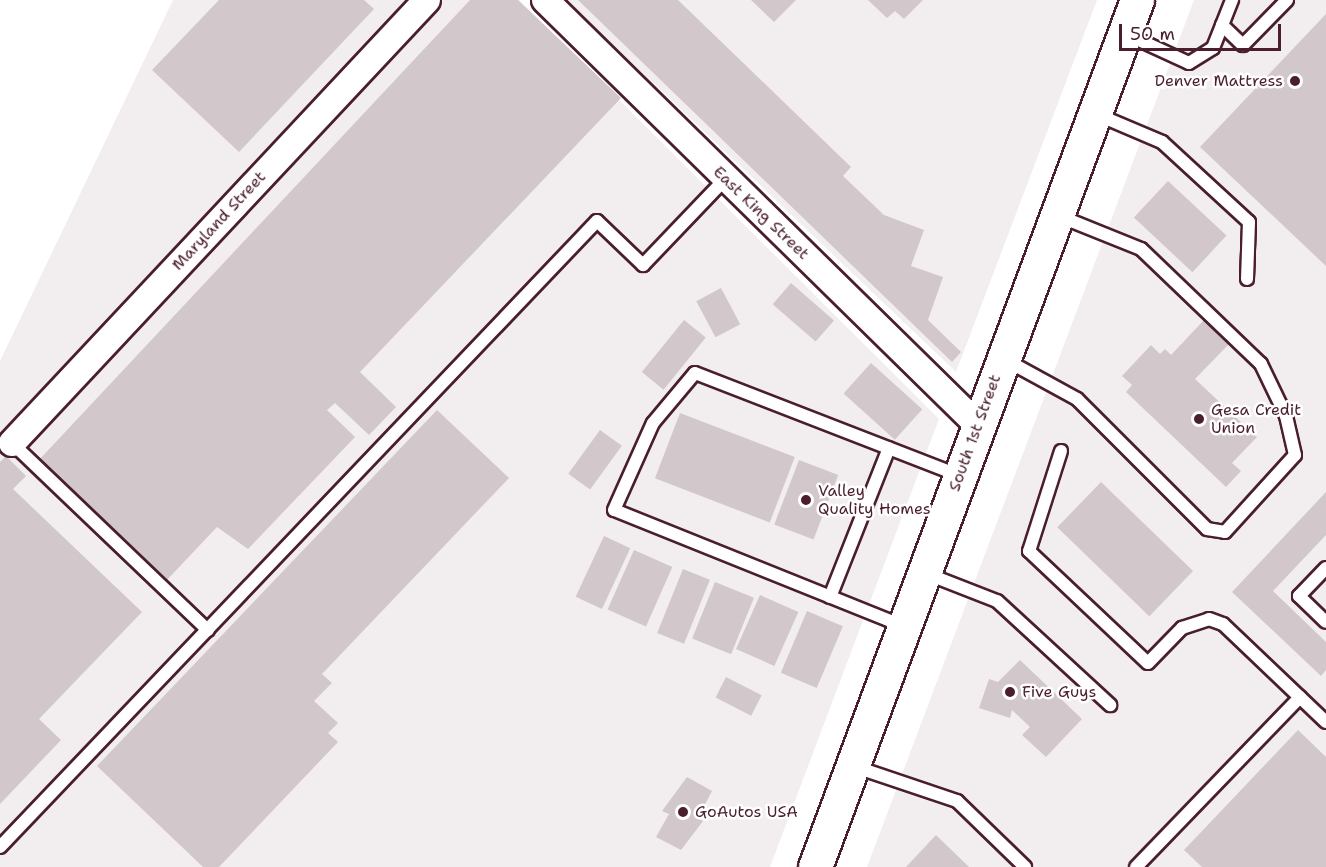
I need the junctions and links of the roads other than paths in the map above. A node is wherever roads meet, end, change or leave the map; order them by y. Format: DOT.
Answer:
graph roads {
  1 [pos="427,0"];
  2 [pos="544,0"];
  3 [pos="1137,0"];
  4 [pos="1232,0"];
  5 [pos="1287,0"];
  6 [pos="1222,26"];
  7 [pos="1125,33"];
  8 [pos="1095,113"];
  9 [pos="726,178"];
  10 [pos="1057,215"];
  11 [pos="1247,279"];
  12 [pos="1003,358"];
  13 [pos="978,425"];
  14 [pos="12,443"];
  15 [pos="889,448"];
  16 [pos="1061,451"];
  17 [pos="960,475"];
  18 [pos="1326,568"];
  19 [pos="924,572"];
  20 [pos="830,597"];
  21 [pos="1326,622"];
  22 [pos="904,627"];
  23 [pos="208,630"];
  24 [pos="1300,697"];
  25 [pos="1110,705"];
  26 [pos="1326,722"];
  27 [pos="852,766"];
  28 [pos="0,848"];
  29 [pos="815,867"];
  30 [pos="1025,867"];
  31 [pos="1136,867"];
  1 -- 14 [label="street, Maryland Street"];
  2 -- 9 [label="street, East King Street"];
  3 -- 7 [label="main road, South 1st Street"];
  4 -- 6 [label="lane"];
  5 -- 6 [label="lane"];
  6 -- 7 [label="lane"];
  7 -- 8 [label="main road, South 1st Street"];
  8 -- 10 [label="main road, South 1st Street"];
  8 -- 11 [label="lane"];
  9 -- 13 [label="street, East King Street"];
  9 -- 23 [label="lane"];
  10 -- 12 [label="main road, South 1st Street"];
  10 -- 12 [label="lane"];
  12 -- 13 [label="main road, South 1st Street"];
  13 -- 17 [label="main road, South 1st Street"];
  14 -- 23 [label="lane"];
  15 -- 17 [label="lane"];
  15 -- 20 [label="lane"];
  15 -- 20 [label="lane"];
  16 -- 24 [label="lane"];
  17 -- 19 [label="main road, South 1st Street"];
  18 -- 21 [label="lane"];
  19 -- 22 [label="main road, South 1st Street"];
  19 -- 25 [label="lane"];
  20 -- 22 [label="lane"];
  22 -- 27 [label="main road, South 1st Street"];
  23 -- 28 [label="lane"];
  24 -- 26 [label="lane"];
  24 -- 31 [label="lane"];
  27 -- 29 [label="main road, South 1st Street"];
  27 -- 30 [label="lane"];
}
